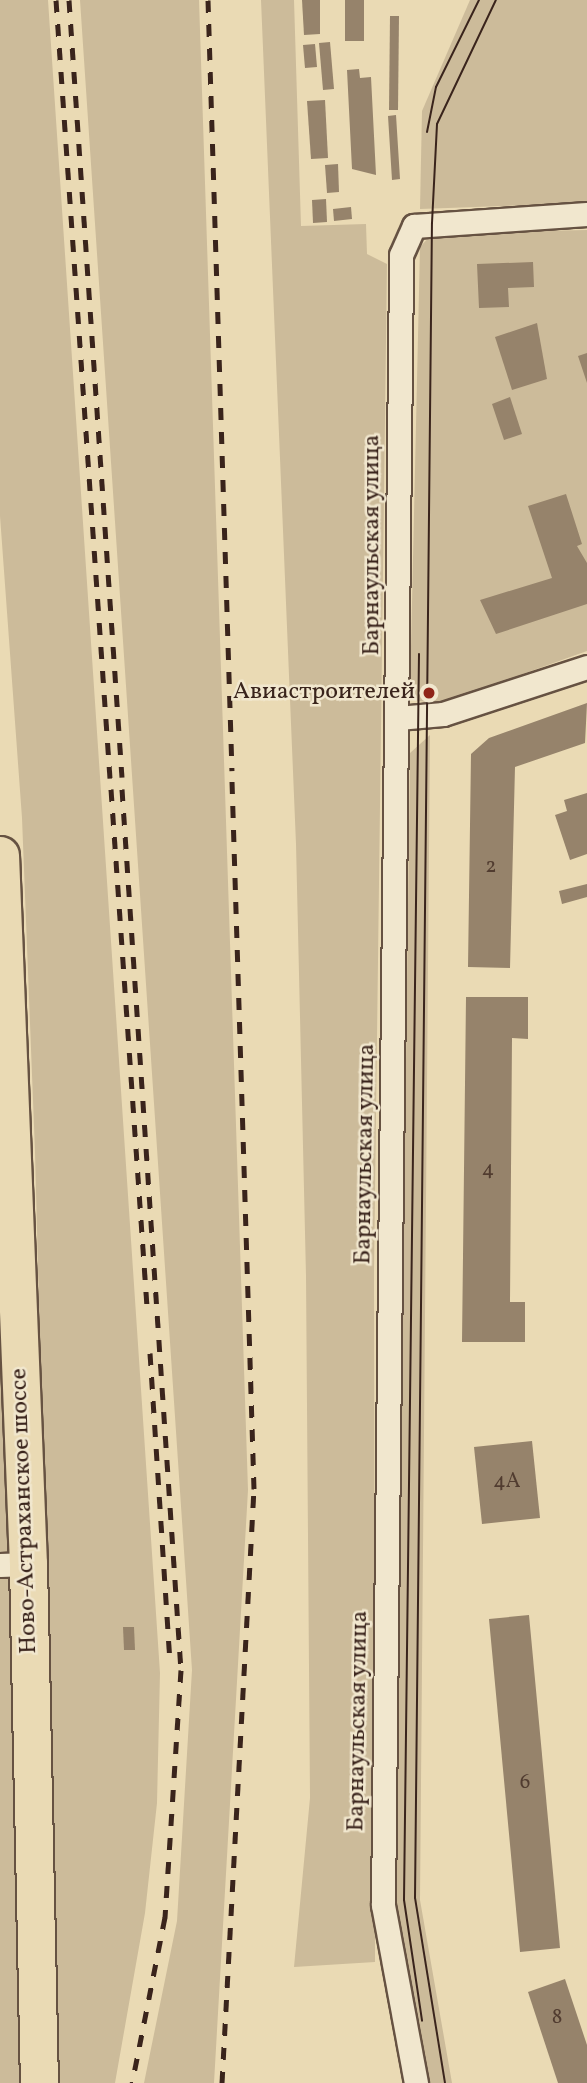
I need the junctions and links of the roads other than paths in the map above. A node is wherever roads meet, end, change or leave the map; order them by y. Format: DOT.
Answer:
graph roads {
  1 [pos="587,214"];
  2 [pos="587,667"];
  3 [pos="398,718"];
  4 [pos="0,855"];
  5 [pos="14,1565"];
  6 [pos="39,2083"];
  7 [pos="416,2083"];
  1 -- 3 [label="street, Барнаульская улица"];
  2 -- 3 [label="street"];
  3 -- 7 [label="street, Барнаульская улица"];
  4 -- 5 [label="main road, Ново-Астраханское шоссе"];
  5 -- 6 [label="main road, Ново-Астраханское шоссе"];
}
